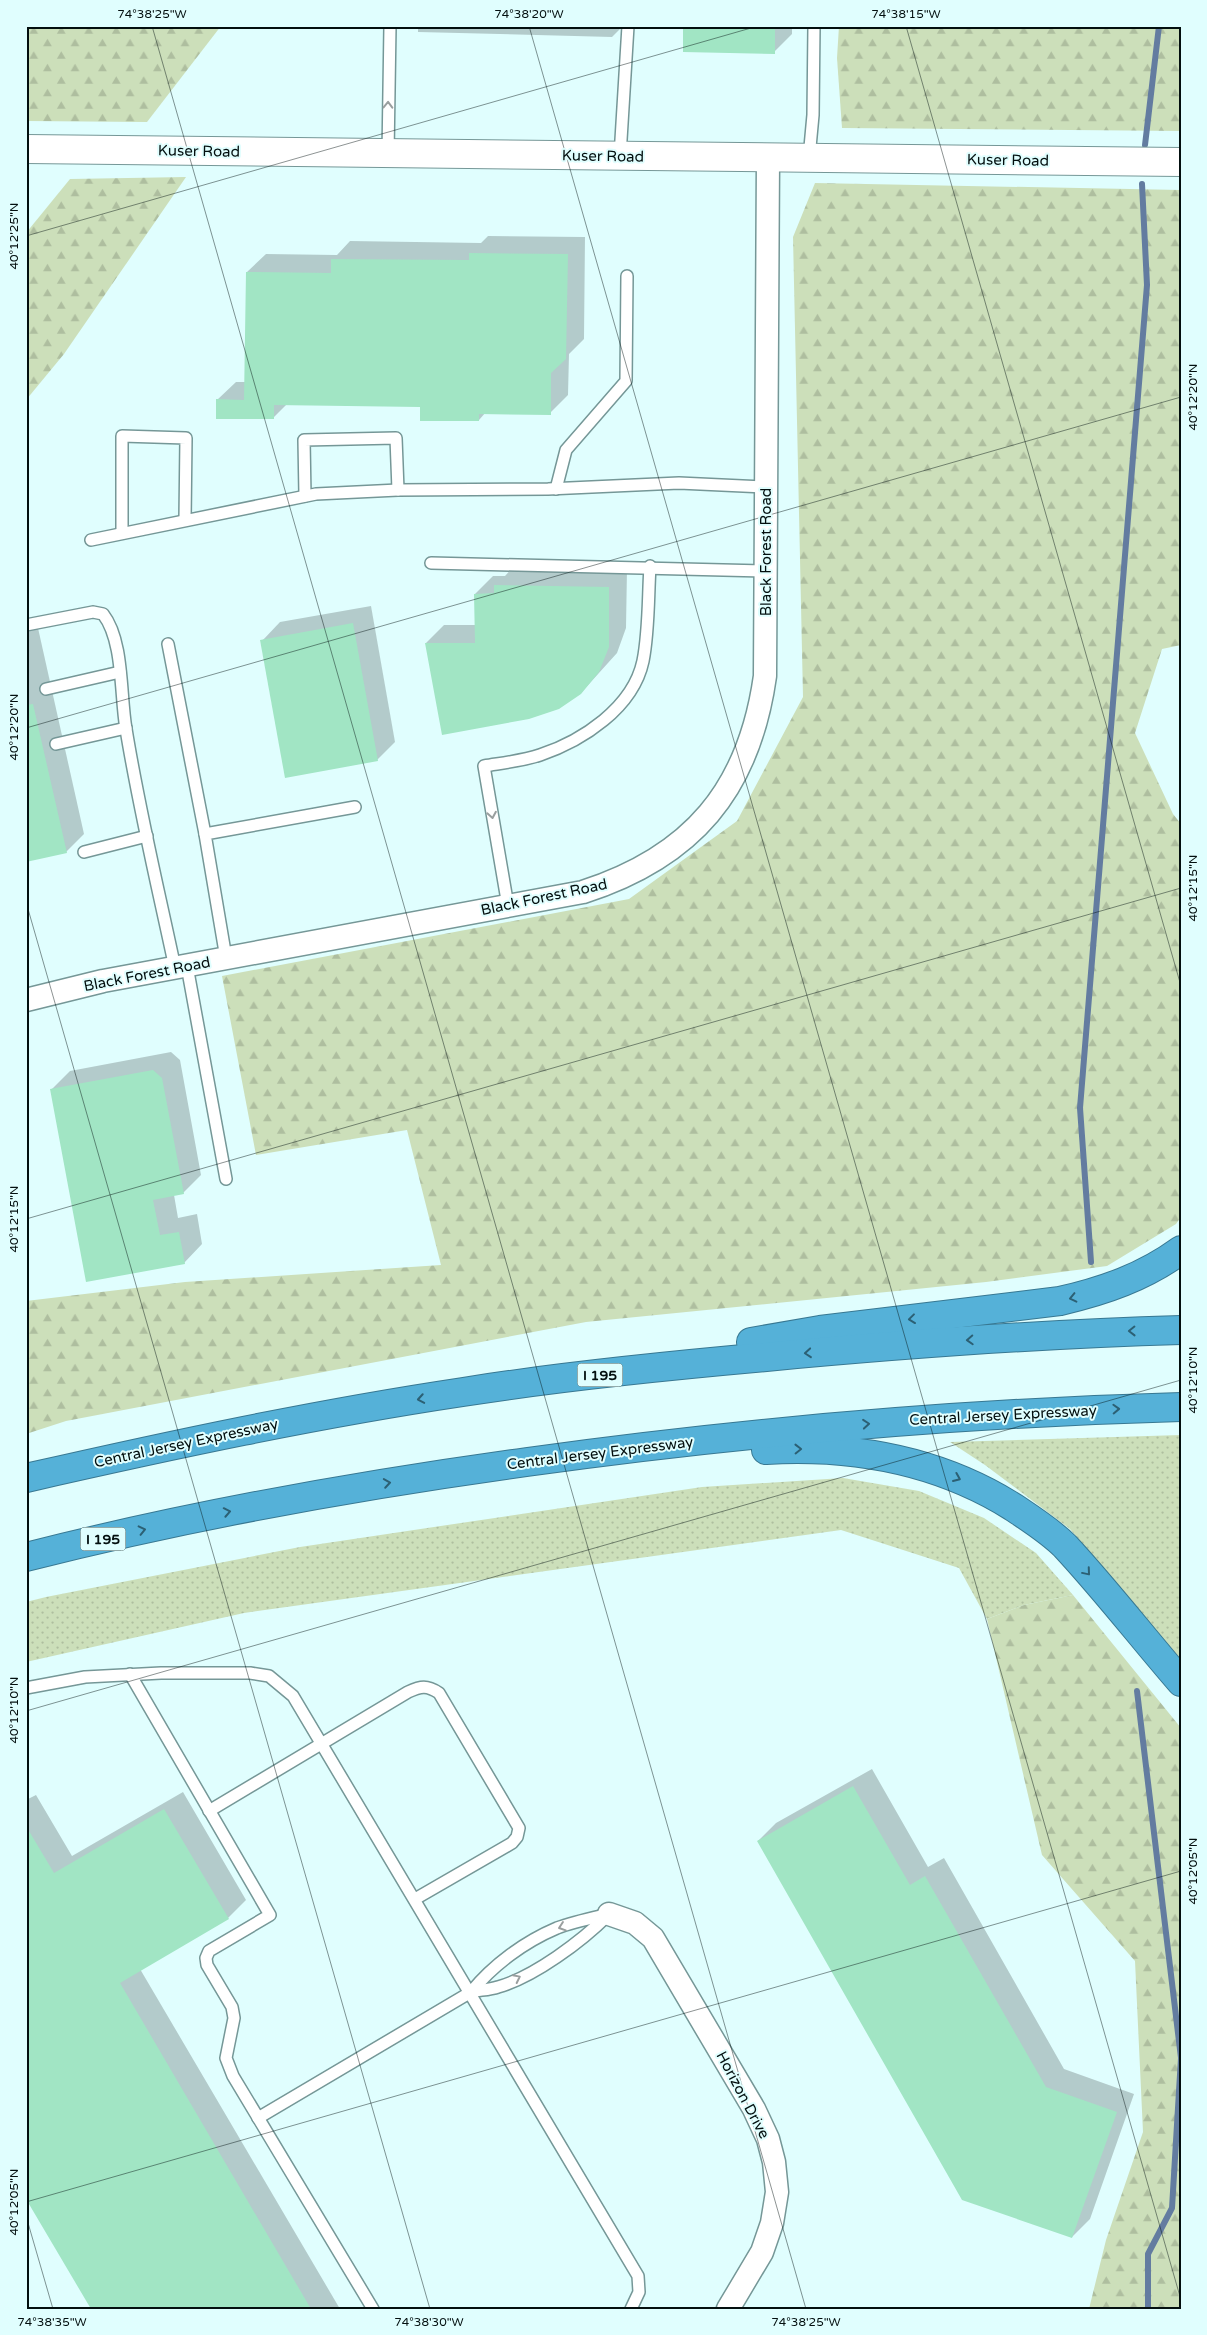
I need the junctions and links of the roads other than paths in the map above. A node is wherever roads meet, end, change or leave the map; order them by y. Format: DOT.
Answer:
graph roads {
  1 [pos="390,26"];
  2 [pos="628,26"];
  3 [pos="814,26"];
  4 [pos="26,149"];
  5 [pos="388,154"];
  6 [pos="620,156"];
  7 [pos="768,158"];
  8 [pos="809,158"];
  9 [pos="1181,162"];
  10 [pos="627,276"];
  11 [pos="766,487"];
  12 [pos="556,489"];
  13 [pos="398,490"];
  14 [pos="305,496"];
  15 [pos="185,520"];
  16 [pos="122,533"];
  17 [pos="91,540"];
  18 [pos="430,563"];
  19 [pos="650,566"];
  20 [pos="766,571"];
  21 [pos="26,625"];
  22 [pos="168,644"];
  23 [pos="120,672"];
  24 [pos="46,688"];
  25 [pos="126,728"];
  26 [pos="56,744"];
  27 [pos="356,807"];
  28 [pos="205,834"];
  29 [pos="147,836"];
  30 [pos="84,852"];
  31 [pos="508,906"];
  32 [pos="226,958"];
  33 [pos="181,967"];
  34 [pos="26,1000"];
  35 [pos="226,1179"];
  36 [pos="1181,1250"];
  37 [pos="1181,1330"];
  38 [pos="464,1392"];
  39 [pos="1181,1407"];
  40 [pos="470,1470"];
  41 [pos="26,1478"];
  42 [pos="26,1557"];
  43 [pos="130,1674"];
  44 [pos="1181,1682"];
  45 [pos="26,1688"];
  46 [pos="321,1743"];
  47 [pos="209,1811"];
  48 [pos="415,1899"];
  49 [pos="609,1914"];
  50 [pos="470,1992"];
  51 [pos="258,2118"];
  52 [pos="373,2309"];
  53 [pos="631,2309"];
  54 [pos="728,2309"];
  5 -- 1 [label="lane, one-way"];
  2 -- 6 [label="lane"];
  3 -- 8 [label="lane"];
  4 -- 5 [label="street, Kuser Road"];
  5 -- 6 [label="street, Kuser Road"];
  6 -- 7 [label="street, Kuser Road"];
  7 -- 8 [label="street, Kuser Road"];
  7 -- 11 [label="street, Black Forest Road"];
  8 -- 9 [label="street, Kuser Road"];
  10 -- 12 [label="lane"];
  11 -- 12 [label="lane"];
  11 -- 20 [label="street, Black Forest Road"];
  12 -- 13 [label="lane"];
  13 -- 14 [label="lane"];
  13 -- 14 [label="lane"];
  14 -- 15 [label="lane"];
  15 -- 16 [label="lane"];
  15 -- 16 [label="lane"];
  16 -- 17 [label="lane"];
  18 -- 19 [label="lane"];
  19 -- 20 [label="lane"];
  19 -- 31 [label="lane, one-way"];
  20 -- 31 [label="street, Black Forest Road"];
  21 -- 23 [label="lane"];
  22 -- 28 [label="lane"];
  23 -- 24 [label="lane"];
  23 -- 25 [label="lane"];
  25 -- 26 [label="lane"];
  25 -- 29 [label="lane"];
  27 -- 28 [label="lane"];
  28 -- 32 [label="lane"];
  29 -- 30 [label="lane"];
  29 -- 33 [label="lane"];
  31 -- 32 [label="street, Black Forest Road"];
  32 -- 33 [label="street, Black Forest Road"];
  33 -- 34 [label="street, Black Forest Road"];
  33 -- 35 [label="lane"];
  36 -- 38 [label="highway, one-way"];
  37 -- 38 [label="highway, Central Jersey Expressway / I 195, one-way"];
  38 -- 41 [label="highway, Central Jersey Expressway / I 195, one-way"];
  40 -- 39 [label="highway, Central Jersey Expressway / I 195, one-way"];
  42 -- 40 [label="highway, Central Jersey Expressway / I 195, one-way"];
  40 -- 44 [label="highway, one-way"];
  43 -- 45 [label="lane"];
  43 -- 46 [label="lane"];
  43 -- 47 [label="lane"];
  46 -- 47 [label="lane"];
  46 -- 48 [label="lane"];
  46 -- 48 [label="lane"];
  47 -- 51 [label="lane"];
  48 -- 50 [label="lane"];
  50 -- 49 [label="lane, one-way"];
  49 -- 50 [label="lane, one-way"];
  49 -- 54 [label="street, Horizon Drive"];
  50 -- 51 [label="lane"];
  50 -- 53 [label="lane"];
  51 -- 52 [label="lane"];
}
